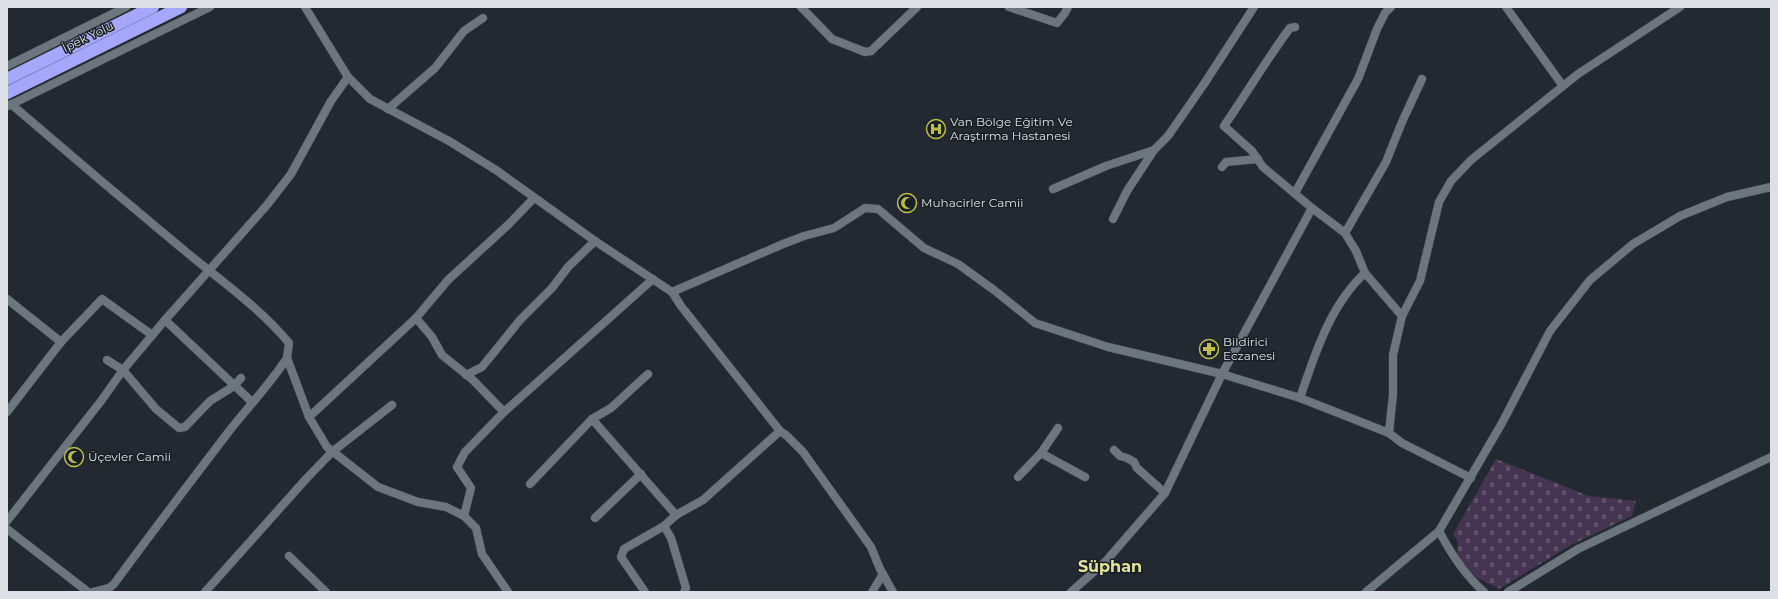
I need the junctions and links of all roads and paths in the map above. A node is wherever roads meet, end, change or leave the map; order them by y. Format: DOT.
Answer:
graph roads {
  1 [pos="126,7"];
  2 [pos="153,7"];
  3 [pos="181,7"];
  4 [pos="210,7"];
  5 [pos="305,7"];
  6 [pos="917,7"];
  7 [pos="1009,7"];
  8 [pos="1068,7"];
  9 [pos="1254,7"];
  10 [pos="1391,7"];
  11 [pos="1506,7"];
  12 [pos="1680,7"];
  13 [pos="804,8"];
  14 [pos="484,18"];
  15 [pos="1295,27"];
  16 [pos="7,66"];
  17 [pos="348,77"];
  18 [pos="7,79"];
  19 [pos="1422,79"];
  20 [pos="1563,86"];
  21 [pos="7,92"];
  22 [pos="9,106"];
  23 [pos="388,109"];
  24 [pos="1154,150"];
  25 [pos="1258,159"];
  26 [pos="1222,167"];
  27 [pos="1771,187"];
  28 [pos="1053,189"];
  29 [pos="1295,193"];
  30 [pos="534,198"];
  31 [pos="1312,208"];
  32 [pos="1113,219"];
  33 [pos="1345,233"];
  34 [pos="594,241"];
  35 [pos="210,271"];
  36 [pos="1365,273"];
  37 [pos="653,279"];
  38 [pos="672,292"];
  39 [pos="7,299"];
  40 [pos="1402,316"];
  41 [pos="416,318"];
  42 [pos="165,320"];
  43 [pos="152,335"];
  44 [pos="60,342"];
  45 [pos="287,358"];
  46 [pos="107,360"];
  47 [pos="123,370"];
  48 [pos="648,374"];
  49 [pos="1222,374"];
  50 [pos="466,375"];
  51 [pos="241,378"];
  52 [pos="234,386"];
  53 [pos="1300,398"];
  54 [pos="252,402"];
  55 [pos="392,405"];
  56 [pos="7,412"];
  57 [pos="504,412"];
  58 [pos="309,417"];
  59 [pos="592,419"];
  60 [pos="1058,428"];
  61 [pos="780,431"];
  62 [pos="1389,433"];
  63 [pos="1114,450"];
  64 [pos="332,452"];
  65 [pos="1041,453"];
  66 [pos="1771,456"];
  67 [pos="641,474"];
  68 [pos="1018,477"];
  69 [pos="1085,477"];
  70 [pos="1471,478"];
  71 [pos="530,484"];
  72 [pos="1165,493"];
  73 [pos="676,514"];
  74 [pos="464,516"];
  75 [pos="595,518"];
  76 [pos="7,521"];
  77 [pos="664,526"];
  78 [pos="7,529"];
  79 [pos="1439,531"];
  80 [pos="289,556"];
  81 [pos="882,574"];
  82 [pos="88,592"];
  83 [pos="93,592"];
  84 [pos="205,592"];
  85 [pos="326,592"];
  86 [pos="508,592"];
  87 [pos="646,592"];
  88 [pos="684,592"];
  89 [pos="872,592"];
  90 [pos="893,592"];
  91 [pos="1071,592"];
  92 [pos="1366,592"];
  93 [pos="1484,592"];
  94 [pos="1508,592"];
  1 -- 16 [label="street"];
  2 -- 18 [label="highway, İpek Yolu"];
  3 -- 21 [label="highway, İpek Yolu"];
  4 -- 22 [label="street"];
  5 -- 17 [label="street"];
  6 -- 13 [label="street"];
  7 -- 8 [label="street"];
  9 -- 24 [label="street"];
  10 -- 29 [label="street"];
  11 -- 20 [label="street"];
  12 -- 20 [label="street"];
  14 -- 23 [label="street"];
  15 -- 25 [label="street"];
  17 -- 23 [label="street"];
  17 -- 35 [label="street"];
  19 -- 33 [label="street"];
  20 -- 40 [label="street"];
  22 -- 35 [label="street"];
  23 -- 30 [label="street"];
  24 -- 28 [label="street"];
  24 -- 32 [label="street"];
  25 -- 26 [label="street"];
  25 -- 29 [label="street"];
  27 -- 70 [label="street"];
  29 -- 31 [label="street"];
  30 -- 34 [label="street"];
  30 -- 41 [label="street"];
  31 -- 33 [label="street"];
  31 -- 49 [label="street"];
  33 -- 36 [label="street"];
  34 -- 37 [label="street"];
  34 -- 50 [label="street"];
  35 -- 42 [label="street"];
  35 -- 45 [label="street"];
  36 -- 40 [label="street"];
  36 -- 53 [label="street"];
  37 -- 38 [label="street"];
  37 -- 57 [label="street"];
  38 -- 49 [label="street"];
  38 -- 61 [label="street"];
  39 -- 44 [label="street"];
  40 -- 62 [label="street"];
  41 -- 50 [label="street"];
  41 -- 58 [label="street"];
  42 -- 43 [label="street"];
  42 -- 52 [label="street"];
  43 -- 44 [label="street"];
  43 -- 47 [label="street"];
  44 -- 56 [label="street"];
  45 -- 54 [label="street"];
  45 -- 58 [label="street"];
  46 -- 47 [label="street"];
  47 -- 52 [label="street"];
  47 -- 76 [label="street"];
  48 -- 59 [label="street"];
  49 -- 53 [label="street"];
  49 -- 72 [label="street"];
  50 -- 57 [label="street"];
  51 -- 52 [label="street"];
  52 -- 54 [label="street"];
  53 -- 62 [label="street"];
  54 -- 83 [label="street"];
  55 -- 64 [label="street"];
  57 -- 74 [label="street"];
  58 -- 64 [label="street"];
  59 -- 67 [label="street"];
  59 -- 71 [label="street"];
  60 -- 65 [label="street"];
  61 -- 73 [label="street"];
  61 -- 81 [label="street"];
  62 -- 70 [label="street"];
  63 -- 72 [label="street"];
  64 -- 74 [label="street"];
  64 -- 84 [label="street"];
  65 -- 68 [label="street"];
  65 -- 69 [label="street"];
  66 -- 94 [label="street"];
  67 -- 73 [label="street"];
  67 -- 75 [label="street"];
  70 -- 79 [label="street"];
  72 -- 91 [label="street"];
  73 -- 77 [label="street"];
  74 -- 86 [label="street"];
  77 -- 87 [label="street"];
  77 -- 88 [label="street"];
  78 -- 82 [label="street"];
  79 -- 92 [label="street"];
  79 -- 93 [label="street"];
  80 -- 85 [label="street"];
  81 -- 89 [label="street"];
  81 -- 90 [label="street"];
}
